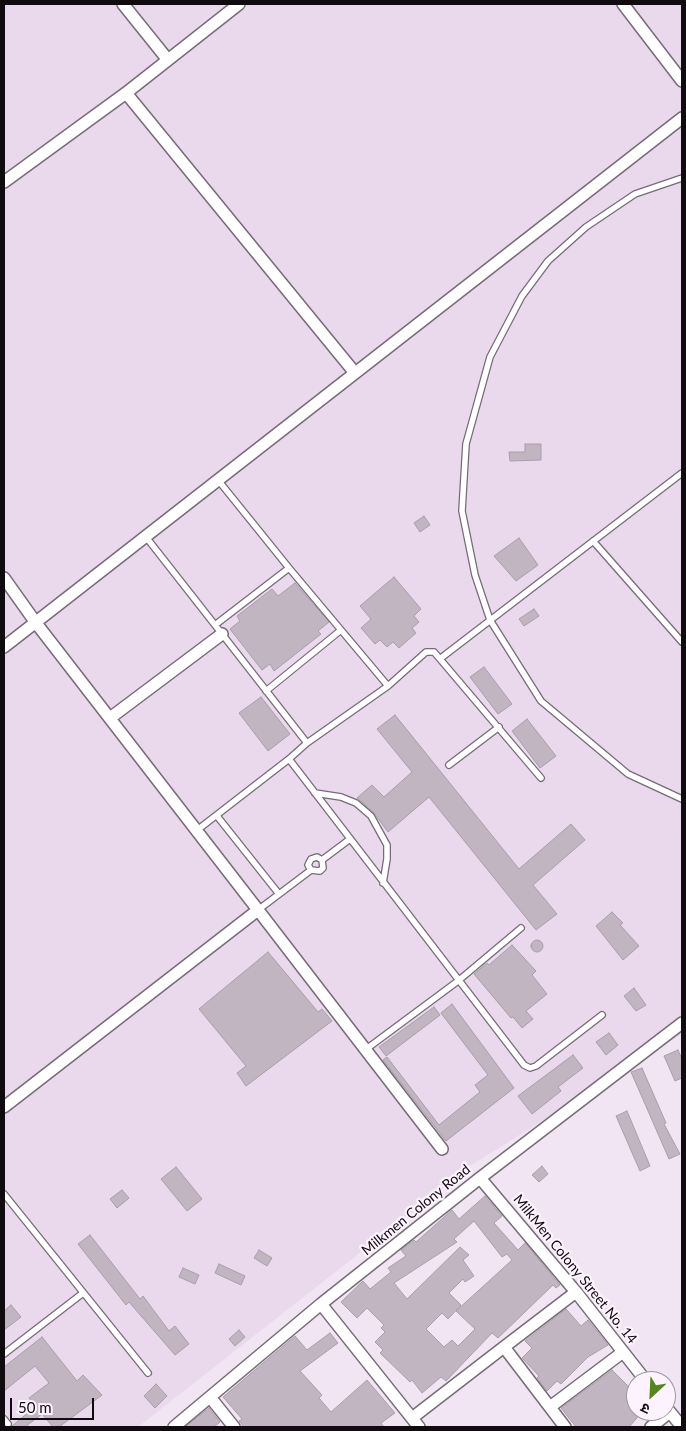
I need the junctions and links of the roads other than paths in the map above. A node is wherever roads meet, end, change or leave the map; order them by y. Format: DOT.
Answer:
graph roads {
  1 [pos="123,4"];
  2 [pos="239,4"];
  3 [pos="623,4"];
  4 [pos="168,60"];
  5 [pos="682,82"];
  6 [pos="126,93"];
  7 [pos="682,118"];
  8 [pos="682,178"];
  9 [pos="4,182"];
  10 [pos="355,373"];
  11 [pos="682,473"];
  12 [pos="218,480"];
  13 [pos="146,536"];
  14 [pos="593,541"];
  15 [pos="289,568"];
  16 [pos="4,578"];
  17 [pos="490,620"];
  18 [pos="36,623"];
  19 [pos="219,629"];
  20 [pos="342,630"];
  21 [pos="682,642"];
  22 [pos="4,647"];
  23 [pos="441,658"];
  24 [pos="388,686"];
  25 [pos="266,691"];
  26 [pos="110,718"];
  27 [pos="499,727"];
  28 [pos="307,743"];
  29 [pos="289,759"];
  30 [pos="449,766"];
  31 [pos="541,778"];
  32 [pos="315,793"];
  33 [pos="682,799"];
  34 [pos="217,816"];
  35 [pos="196,831"];
  36 [pos="350,839"];
  37 [pos="322,860"];
  38 [pos="311,870"];
  39 [pos="383,883"];
  40 [pos="279,894"];
  41 [pos="258,910"];
  42 [pos="521,928"];
  43 [pos="458,981"];
  44 [pos="602,1015"];
  45 [pos="682,1023"];
  46 [pos="364,1050"];
  47 [pos="4,1107"];
  48 [pos="442,1148"];
  49 [pos="480,1178"];
  50 [pos="4,1194"];
  51 [pos="576,1292"];
  52 [pos="83,1293"];
  53 [pos="321,1304"];
  54 [pos="504,1347"];
  55 [pos="623,1352"];
  56 [pos="4,1354"];
  57 [pos="638,1371"];
  58 [pos="148,1373"];
  59 [pos="210,1398"];
  60 [pos="550,1407"];
  61 [pos="4,1418"];
  62 [pos="412,1418"];
  63 [pos="8,1424"];
  64 [pos="174,1427"];
  65 [pos="234,1427"];
  66 [pos="420,1427"];
  67 [pos="565,1427"];
  1 -- 4 [label="street"];
  2 -- 4 [label="street"];
  3 -- 5 [label="street"];
  4 -- 6 [label="street"];
  6 -- 9 [label="street"];
  6 -- 10 [label="street"];
  7 -- 10 [label="street"];
  8 -- 17 [label="lane"];
  10 -- 12 [label="street"];
  11 -- 14 [label="lane"];
  12 -- 13 [label="street"];
  12 -- 15 [label="lane"];
  13 -- 18 [label="street"];
  13 -- 19 [label="lane"];
  14 -- 17 [label="lane"];
  14 -- 21 [label="lane"];
  15 -- 19 [label="lane"];
  15 -- 20 [label="lane"];
  16 -- 18 [label="street"];
  17 -- 23 [label="lane"];
  17 -- 33 [label="lane"];
  18 -- 22 [label="street"];
  18 -- 26 [label="street"];
  19 -- 25 [label="lane"];
  19 -- 26 [label="street"];
  20 -- 24 [label="lane"];
  20 -- 25 [label="lane"];
  23 -- 24 [label="lane"];
  23 -- 27 [label="lane"];
  24 -- 28 [label="lane"];
  25 -- 28 [label="lane"];
  26 -- 35 [label="street"];
  27 -- 30 [label="lane"];
  27 -- 31 [label="lane"];
  28 -- 29 [label="lane"];
  29 -- 32 [label="lane"];
  29 -- 34 [label="lane"];
  32 -- 36 [label="lane"];
  32 -- 39 [label="lane"];
  34 -- 35 [label="lane"];
  34 -- 40 [label="lane"];
  35 -- 41 [label="street"];
  36 -- 37 [label="lane"];
  36 -- 39 [label="lane"];
  37 -- 38 [label="lane"];
  37 -- 38 [label="lane"];
  38 -- 40 [label="lane"];
  39 -- 43 [label="lane"];
  40 -- 41 [label="lane"];
  41 -- 46 [label="street"];
  41 -- 47 [label="street"];
  42 -- 43 [label="lane"];
  43 -- 44 [label="lane"];
  43 -- 46 [label="lane"];
  45 -- 49 [label="street, Milkmen Colony Road"];
  46 -- 48 [label="street"];
  49 -- 51 [label="street, MilkMen Colony Street No. 14"];
  49 -- 53 [label="street, Milkmen Colony Road"];
  50 -- 52 [label="lane"];
  51 -- 54 [label="street"];
  51 -- 55 [label="street, MilkMen Colony Street No. 14"];
  52 -- 56 [label="lane"];
  52 -- 58 [label="lane"];
  53 -- 59 [label="street, Milkmen Colony Road"];
  53 -- 62 [label="street"];
  54 -- 60 [label="street"];
  54 -- 62 [label="street"];
  55 -- 57 [label="street, MilkMen Colony Street No. 14"];
  55 -- 60 [label="street"];
  59 -- 64 [label="street, Milkmen Colony Road"];
  59 -- 65 [label="street"];
  60 -- 67 [label="street"];
  61 -- 63 [label="lane"];
  62 -- 66 [label="street"];
}
